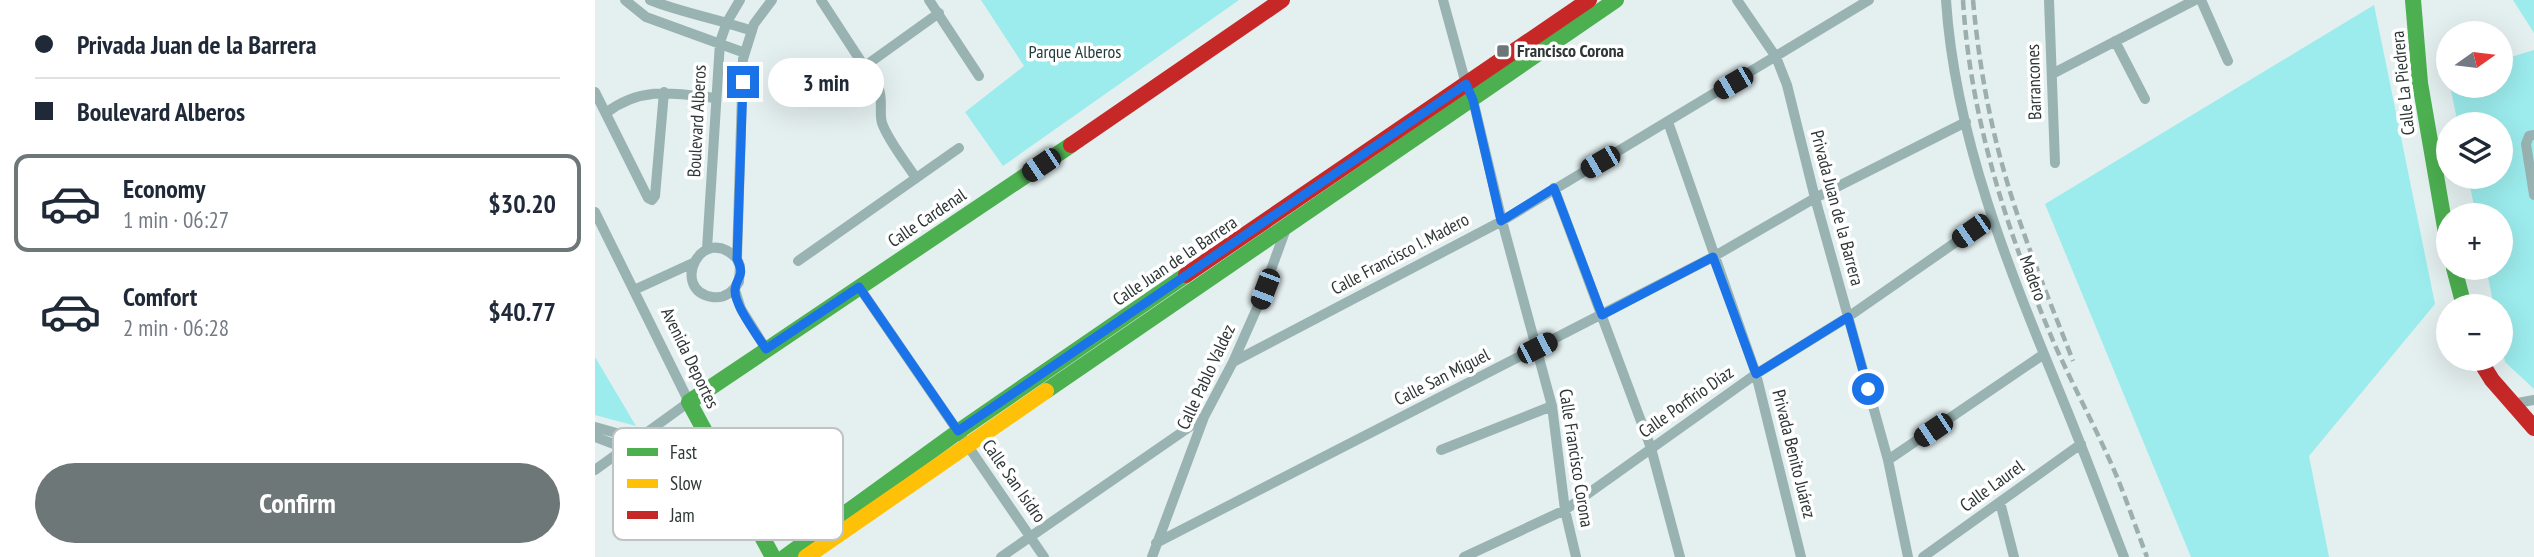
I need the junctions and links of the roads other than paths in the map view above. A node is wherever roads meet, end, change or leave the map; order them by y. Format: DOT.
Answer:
graph roads {
  1 [pos="625,0"];
  2 [pos="650,0"];
  3 [pos="740,0"];
  4 [pos="772,0"];
  5 [pos="821,0"];
  6 [pos="929,0"];
  7 [pos="1282,0"];
  8 [pos="1443,0"];
  9 [pos="1588,0"];
  10 [pos="1616,0"];
  11 [pos="1738,0"];
  12 [pos="1869,0"];
  13 [pos="1946,0"];
  14 [pos="2049,0"];
  15 [pos="2195,0"];
  16 [pos="2201,0"];
  17 [pos="2413,0"];
  18 [pos="939,13"];
  19 [pos="727,22"];
  20 [pos="752,31"];
  21 [pos="2115,41"];
  22 [pos="720,43"];
  23 [pos="745,53"];
  24 [pos="1776,57"];
  25 [pos="2228,61"];
  26 [pos="865,66"];
  27 [pos="2052,74"];
  28 [pos="979,76"];
  29 [pos="1466,84"];
  30 [pos="595,92"];
  31 [pos="664,92"];
  32 [pos="715,98"];
  33 [pos="2145,99"];
  34 [pos="1473,100"];
  35 [pos="606,113"];
  36 [pos="1668,122"];
  37 [pos="1965,122"];
  38 [pos="2534,135"];
  39 [pos="959,148"];
  40 [pos="2055,163"];
  41 [pos="916,178"];
  42 [pos="1554,188"];
  43 [pos="2534,195"];
  44 [pos="1815,198"];
  45 [pos="2440,203"];
  46 [pos="595,212"];
  47 [pos="1992,217"];
  48 [pos="1283,220"];
  49 [pos="1501,221"];
  50 [pos="707,249"];
  51 [pos="1713,257"];
  52 [pos="737,259"];
  53 [pos="798,261"];
  54 [pos="693,263"];
  55 [pos="859,287"];
  56 [pos="634,290"];
  57 [pos="735,290"];
  58 [pos="1602,315"];
  59 [pos="1848,317"];
  60 [pos="1537,348"];
  61 [pos="766,349"];
  62 [pos="2044,354"];
  63 [pos="1233,362"];
  64 [pos="2486,371"];
  65 [pos="1756,374"];
  66 [pos="2534,400"];
  67 [pos="689,402"];
  68 [pos="2512,404"];
  69 [pos="1552,406"];
  70 [pos="1204,417"];
  71 [pos="595,427"];
  72 [pos="655,428"];
  73 [pos="703,428"];
  74 [pos="2534,428"];
  75 [pos="613,432"];
  76 [pos="595,437"];
  77 [pos="963,438"];
  78 [pos="613,444"];
  79 [pos="2081,444"];
  80 [pos="1651,449"];
  81 [pos="1441,450"];
  82 [pos="613,458"];
  83 [pos="1888,460"];
  84 [pos="595,470"];
  85 [pos="2000,502"];
  86 [pos="1565,510"];
  87 [pos="843,518"];
  88 [pos="843,529"];
  89 [pos="1031,537"];
  90 [pos="764,540"];
  91 [pos="810,540"];
  92 [pos="828,540"];
  93 [pos="1156,543"];
  94 [pos="773,557"];
  95 [pos="785,557"];
  96 [pos="806,557"];
  97 [pos="1001,557"];
  98 [pos="1044,557"];
  99 [pos="1152,557"];
  100 [pos="1464,557"];
  101 [pos="1576,557"];
  102 [pos="1680,557"];
  103 [pos="1801,557"];
  104 [pos="1908,557"];
  105 [pos="1923,557"];
  106 [pos="2014,557"];
  107 [pos="2124,557"];
  1 -- 22 [label="street"];
  2 -- 19 [label="street"];
  3 -- 19 [label="street, Boulevard Alberos"];
  4 -- 20 [label="street"];
  5 -- 26 [label="street"];
  6 -- 18 [label="street"];
  7 -- 55 [label="main road, Calle Cardenal"];
  8 -- 29 [label="street, Calle Francisco Corona"];
  9 -- 29 [label="main road, Calle Juan de la Barrera"];
  10 -- 34 [label="main road, Calle Juan de la Barrera"];
  11 -- 24 [label="street, Privada Juan de la Barrera"];
  12 -- 24 [label="street, Calle Francisco I. Madero"];
  13 -- 37 [label="street, Madero"];
  14 -- 27 [label="street, Barrancones"];
  15 -- 21 [label="street"];
  16 -- 25 [label="street"];
  17 -- 45 [label="main road, Calle La Piedrera"];
  18 -- 26 [label="street"];
  18 -- 28 [label="street"];
  19 -- 20 [label="street"];
  19 -- 22 [label="street, Boulevard Alberos"];
  20 -- 23 [label="street"];
  21 -- 27 [label="street"];
  21 -- 33 [label="street"];
  22 -- 23 [label="street"];
  22 -- 32 [label="street, Boulevard Alberos"];
  23 -- 52 [label="street"];
  24 -- 36 [label="street, Calle Francisco I. Madero"];
  24 -- 44 [label="street, Privada Juan de la Barrera"];
  26 -- 41 [label="street"];
  27 -- 40 [label="street, Barrancones"];
  29 -- 34 [label="street, Calle Francisco Corona"];
  29 -- 48 [label="main road, Calle Juan de la Barrera"];
  30 -- 35 [label="street"];
  31 -- 32 [label="street"];
  31 -- 35 [label="street"];
  31 -- 35 [label="street"];
  32 -- 50 [label="street, Boulevard Alberos"];
  34 -- 48 [label="main road, Calle Juan de la Barrera"];
  34 -- 49 [label="street, Calle Francisco Corona"];
  36 -- 42 [label="street, Calle Francisco I. Madero"];
  36 -- 51 [label="street, Privada Benito Juárez"];
  37 -- 44 [label="street, Calle San Miguel"];
  37 -- 47 [label="street, Madero"];
  38 -- 43 [label="street"];
  39 -- 41 [label="street"];
  41 -- 53 [label="street"];
  42 -- 49 [label="street, Calle Francisco I. Madero"];
  42 -- 58 [label="street"];
  44 -- 51 [label="street, Calle San Miguel"];
  44 -- 59 [label="street, Privada Juan de la Barrera"];
  46 -- 56 [label="street, Avenida Deportes"];
  47 -- 59 [label="street, Calle Porfirio Díaz"];
  47 -- 62 [label="street, Madero"];
  48 -- 63 [label="street, Calle Pablo Valdez"];
  48 -- 77 [label="main road, Calle Juan de la Barrera"];
  49 -- 60 [label="street, Calle Francisco Corona"];
  49 -- 63 [label="street, Calle Francisco I. Madero"];
  50 -- 52 [label="street"];
  50 -- 54 [label="street"];
  51 -- 58 [label="street, Calle San Miguel"];
  51 -- 65 [label="street, Privada Benito Juárez"];
  52 -- 57 [label="street"];
  54 -- 56 [label="street"];
  54 -- 57 [label="street"];
  55 -- 61 [label="main road, Calle Cardenal"];
  55 -- 77 [label="street, Calle San Isidro"];
  56 -- 67 [label="street, Avenida Deportes"];
  57 -- 61 [label="street"];
  58 -- 60 [label="street, Calle San Miguel"];
  58 -- 80 [label="street"];
  59 -- 65 [label="street, Calle Porfirio Díaz"];
  59 -- 83 [label="street, Privada Juan de la Barrera"];
  60 -- 69 [label="street, Calle Francisco Corona"];
  60 -- 93 [label="street, Calle San Miguel"];
  61 -- 67 [label="main road, Calle Cardenal"];
  62 -- 79 [label="street, Madero"];
  62 -- 83 [label="street"];
  63 -- 70 [label="street, Calle Pablo Valdez"];
  64 -- 68 [label="main road"];
  65 -- 80 [label="street, Calle Porfirio Díaz"];
  65 -- 103 [label="street, Privada Benito Juárez"];
  66 -- 68 [label="street"];
  67 -- 72 [label="street, Calle Cardenal"];
  67 -- 73 [label="main road, Avenida Deportes"];
  68 -- 74 [label="main road"];
  69 -- 81 [label="street"];
  69 -- 86 [label="street, Calle Francisco Corona"];
  70 -- 89 [label="street"];
  70 -- 93 [label="street, Calle Pablo Valdez"];
  71 -- 75 [label="street"];
  76 -- 78 [label="street"];
  77 -- 87 [label="main road, Calle Juan de la Barrera"];
  77 -- 88 [label="main road, Calle Juan de la Barrera"];
  77 -- 89 [label="street, Calle San Isidro"];
  79 -- 85 [label="street, Calle Laurel"];
  79 -- 107 [label="street, Madero"];
  80 -- 86 [label="street, Calle Porfirio Díaz"];
  80 -- 102 [label="street"];
  82 -- 84 [label="street, Calle Cardenal"];
  83 -- 104 [label="street, Privada Juan de la Barrera"];
  85 -- 105 [label="street, Calle Laurel"];
  85 -- 106 [label="street"];
  86 -- 100 [label="street, Calle Porfirio Díaz"];
  86 -- 101 [label="street, Calle Francisco Corona"];
  89 -- 97 [label="street"];
  89 -- 98 [label="street, Calle San Isidro"];
  90 -- 94 [label="main road, Avenida Deportes"];
  91 -- 95 [label="main road, Calle Juan de la Barrera"];
  92 -- 96 [label="main road, Calle Juan de la Barrera"];
  93 -- 99 [label="street, Calle Pablo Valdez"];
}
